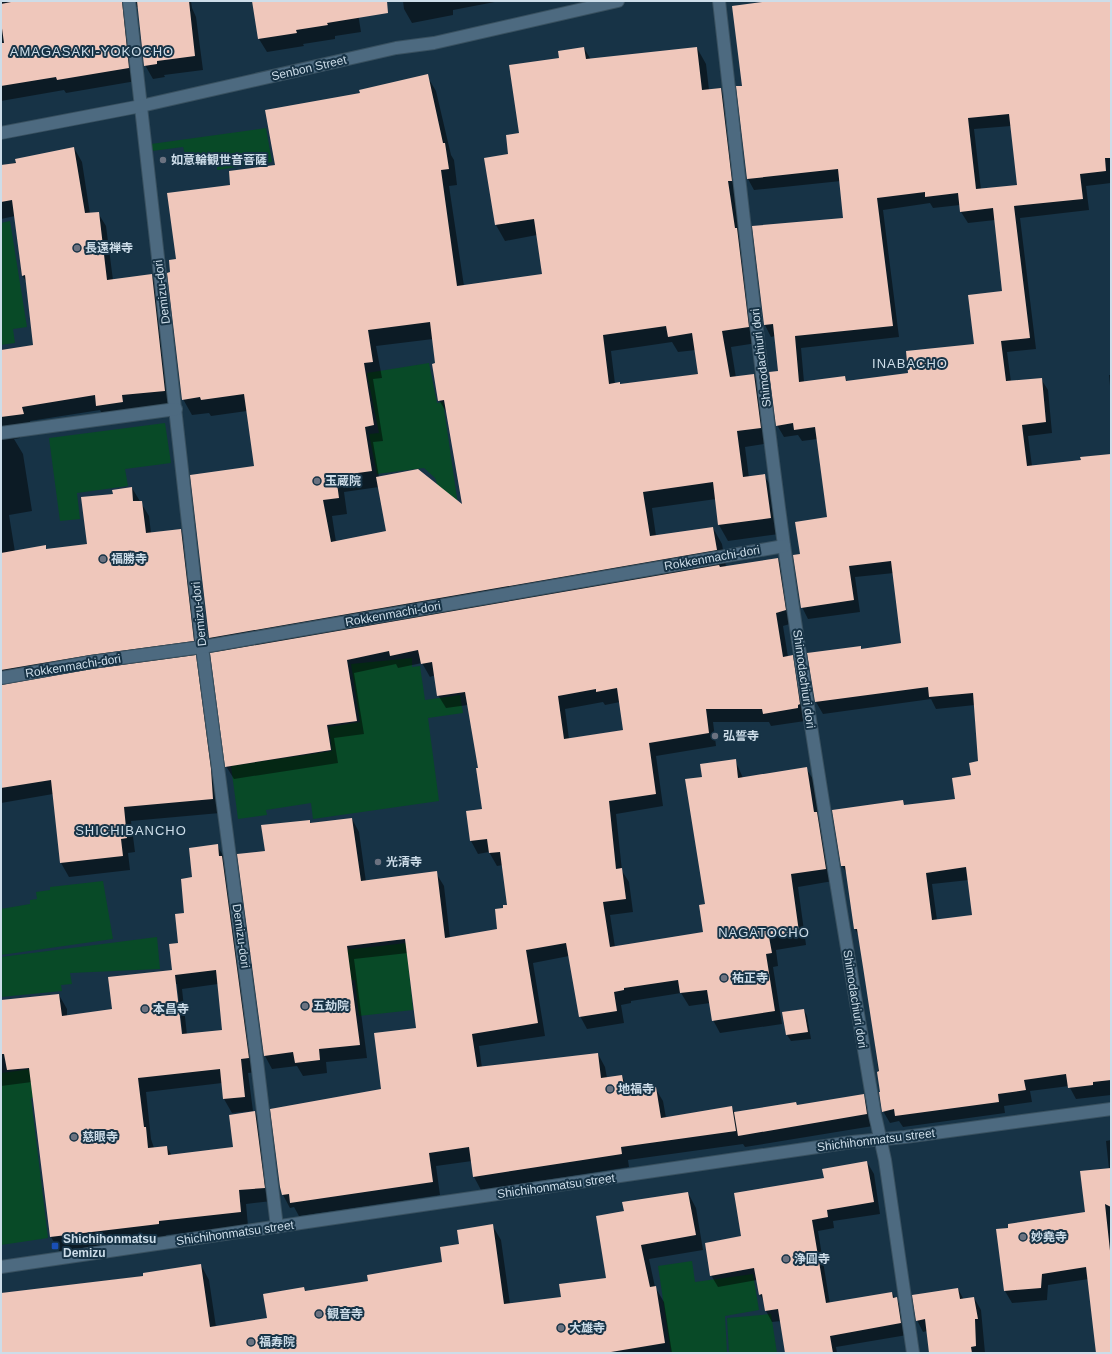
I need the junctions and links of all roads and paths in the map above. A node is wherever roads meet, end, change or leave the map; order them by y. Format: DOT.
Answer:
graph roads {
  1 [pos="129,1"];
  2 [pos="618,1"];
  3 [pos="718,1"];
  4 [pos="141,106"];
  5 [pos="1,133"];
  6 [pos="176,409"];
  7 [pos="1,433"];
  8 [pos="784,546"];
  9 [pos="202,648"];
  10 [pos="1,678"];
  11 [pos="1111,1109"];
  12 [pos="881,1140"];
  13 [pos="277,1227"];
  14 [pos="1,1267"];
  15 [pos="913,1353"];
  1 -- 4 [label="street, Demizu-dori"];
  2 -- 4 [label="street, Senbon Street"];
  3 -- 8 [label="street, Shimodachiuri dori"];
  4 -- 5 [label="street, Senbon Street"];
  4 -- 6 [label="street, Demizu-dori"];
  6 -- 7 [label="street"];
  6 -- 9 [label="street, Demizu-dori"];
  8 -- 9 [label="street, Rokkenmachi-dori"];
  8 -- 12 [label="street, Shimodachiuri dori"];
  9 -- 10 [label="street, Rokkenmachi-dori"];
  9 -- 13 [label="street, Demizu-dori"];
  11 -- 12 [label="street, Shichihonmatsu street"];
  12 -- 13 [label="street, Shichihonmatsu street"];
  12 -- 15 [label="street, Shimodachiuri dori"];
  13 -- 14 [label="street, Shichihonmatsu street"];
}
